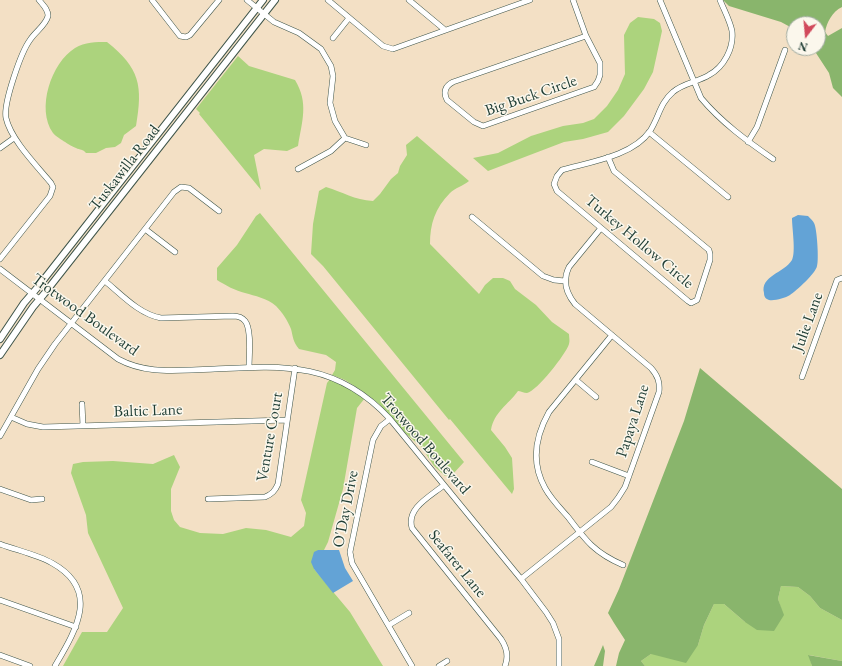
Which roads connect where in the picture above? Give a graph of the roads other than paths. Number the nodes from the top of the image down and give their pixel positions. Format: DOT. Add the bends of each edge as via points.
graph roads {
  1 [pos="39,0"];
  2 [pos="152,0"];
  3 [pos="219,0"];
  4 [pos="247,0"];
  5 [pos="263,0"];
  6 [pos="275,0"];
  7 [pos="328,0"];
  8 [pos="410,0"];
  9 [pos="530,0"];
  10 [pos="573,0"];
  11 [pos="660,0"];
  12 [pos="720,0"];
  13 [pos="256,8"];
  14 [pos="264,14"];
  15 [pos="349,18"];
  16 [pos="445,30"];
  17 [pos="586,36"];
  18 [pos="333,38"];
  19 [pos="785,50"];
  20 [pos="694,81"];
  21 [pos="649,132"];
  22 [pos="14,138"];
  23 [pos="345,138"];
  24 [pos="748,142"];
  25 [pos="366,145"];
  26 [pos="0,148"];
  27 [pos="608,157"];
  28 [pos="773,160"];
  29 [pos="298,169"];
  30 [pos="728,197"];
  31 [pos="219,211"];
  32 [pos="472,217"];
  33 [pos="601,228"];
  34 [pos="145,229"];
  35 [pos="175,252"];
  36 [pos="0,259"];
  37 [pos="0,269"];
  38 [pos="842,278"];
  39 [pos="105,281"];
  40 [pos="565,281"];
  41 [pos="32,293"];
  42 [pos="40,299"];
  43 [pos="71,322"];
  44 [pos="612,335"];
  45 [pos="0,339"];
  46 [pos="3,345"];
  47 [pos="0,355"];
  48 [pos="249,368"];
  49 [pos="295,368"];
  50 [pos="802,377"];
  51 [pos="576,380"];
  52 [pos="596,397"];
  53 [pos="82,404"];
  54 [pos="11,417"];
  55 [pos="390,419"];
  56 [pos="287,420"];
  57 [pos="83,426"];
  58 [pos="0,436"];
  59 [pos="592,462"];
  60 [pos="629,476"];
  61 [pos="444,485"];
  62 [pos="0,489"];
  63 [pos="42,499"];
  64 [pos="208,499"];
  65 [pos="579,532"];
  66 [pos="0,544"];
  67 [pos="622,565"];
  68 [pos="521,579"];
  69 [pos="0,600"];
  70 [pos="409,613"];
  71 [pos="389,625"];
  72 [pos="76,628"];
  73 [pos="0,655"];
  74 [pos="447,661"];
  75 [pos="30,666"];
  76 [pos="55,666"];
  77 [pos="412,666"];
  78 [pos="439,666"];
  79 [pos="506,666"];
  80 [pos="559,666"];
  1 -- 22 [label="street" via="46,8 47,18 23,52 6,107 8,127"];
  2 -- 3 [label="street" via="180,36 186,37"];
  4 -- 13 [label="street"];
  5 -- 13 [label="main road, Tuskawilla Road"];
  6 -- 14 [label="main road, Tuskawilla Road"];
  7 -- 15 [label="street"];
  8 -- 16 [label="street"];
  9 -- 16 [label="street"];
  10 -- 17 [label="street, Big Buck Circle"];
  11 -- 20 [label="street"];
  12 -- 20 [label="street" via="732,31 729,50 723,64 708,76"];
  13 -- 14 [label="street"];
  13 -- 41 [label="main road, Tuskawilla Road"];
  14 -- 23 [label="street" via="274,22 304,36 324,53 333,76 331,112"];
  14 -- 42 [label="main road, Tuskawilla Road"];
  15 -- 16 [label="street" via="383,46 393,49"];
  15 -- 18 [label="street"];
  17 -- 17 [label="street, Big Buck Circle" via="453,82 446,88 445,96 474,122 483,126 589,90 598,81 601,70"];
  19 -- 24 [label="street" via="757,127"];
  20 -- 21 [label="street" via="674,90 665,99"];
  20 -- 24 [label="street" via="701,98 712,111"];
  21 -- 27 [label="street" via="637,145"];
  21 -- 30 [label="street"];
  22 -- 26 [label="street"];
  22 -- 36 [label="street" via="53,187 50,196"];
  23 -- 25 [label="street"];
  23 -- 29 [label="street" via="331,151"];
  24 -- 28 [label="street"];
  27 -- 33 [label="street, Turkey Hollow Circle" via="562,170 554,184 557,191"];
  27 -- 33 [label="street, Turkey Hollow Circle" via="614,171 709,250 710,260 697,300 691,303 688,301"];
  31 -- 34 [label="street" via="189,188 181,187 174,192"];
  32 -- 40 [label="street" via="543,276"];
  33 -- 40 [label="street" via="569,267"];
  34 -- 35 [label="street"];
  34 -- 39 [label="street"];
  37 -- 41 [label="street, Trotwood Boulevard"];
  38 -- 50 [label="street, Julie Lane" via="837,280"];
  39 -- 43 [label="street"];
  39 -- 48 [label="street" via="142,311 153,316 233,316 244,320 249,331"];
  40 -- 44 [label="street, Papaya Lane" via="570,298"];
  41 -- 42 [label="street, Trotwood Boulevard"];
  41 -- 45 [label="main road, Tuskawilla Road"];
  42 -- 43 [label="street, Trotwood Boulevard"];
  42 -- 46 [label="main road, Tuskawilla Road"];
  43 -- 48 [label="street, Trotwood Boulevard" via="118,359 136,367 163,371"];
  43 -- 54 [label="street" via="38,369"];
  44 -- 51 [label="street"];
  44 -- 60 [label="street, Papaya Lane" via="651,368 660,385"];
  46 -- 47 [label="main road, Tuskawilla Road"];
  48 -- 49 [label="street, Trotwood Boulevard"];
  49 -- 55 [label="street, Trotwood Boulevard" via="320,373 344,382 378,406"];
  49 -- 56 [label="street, Venture Court"];
  51 -- 52 [label="street"];
  51 -- 65 [label="street" via="542,424 536,450 539,476"];
  53 -- 57 [label="street"];
  54 -- 57 [label="street, Baltic Lane" via="43,427"];
  54 -- 58 [label="street"];
  55 -- 61 [label="street, Trotwood Boulevard"];
  55 -- 71 [label="street, O'Day Drive" via="381,426 373,440 350,552 352,564"];
  56 -- 57 [label="street, Baltic Lane"];
  56 -- 64 [label="street, Venture Court" via="278,484 272,494 265,497"];
  59 -- 60 [label="street"];
  60 -- 65 [label="street, Papaya Lane" via="611,507"];
  61 -- 68 [label="street, Trotwood Boulevard"];
  61 -- 79 [label="street, Seafarer Lane" via="416,508 411,515 410,523 502,639 508,656"];
  62 -- 63 [label="street" via="31,500"];
  65 -- 67 [label="street" via="597,551"];
  65 -- 68 [label="street, Papaya Lane"];
  66 -- 72 [label="street" via="51,562 72,579 81,601"];
  68 -- 80 [label="street, Trotwood Boulevard" via="546,612 557,632 560,648"];
  69 -- 72 [label="street"];
  70 -- 71 [label="street"];
  71 -- 77 [label="street, O'Day Drive"];
  72 -- 76 [label="street"];
  73 -- 75 [label="street"];
  74 -- 78 [label="street"];
}
